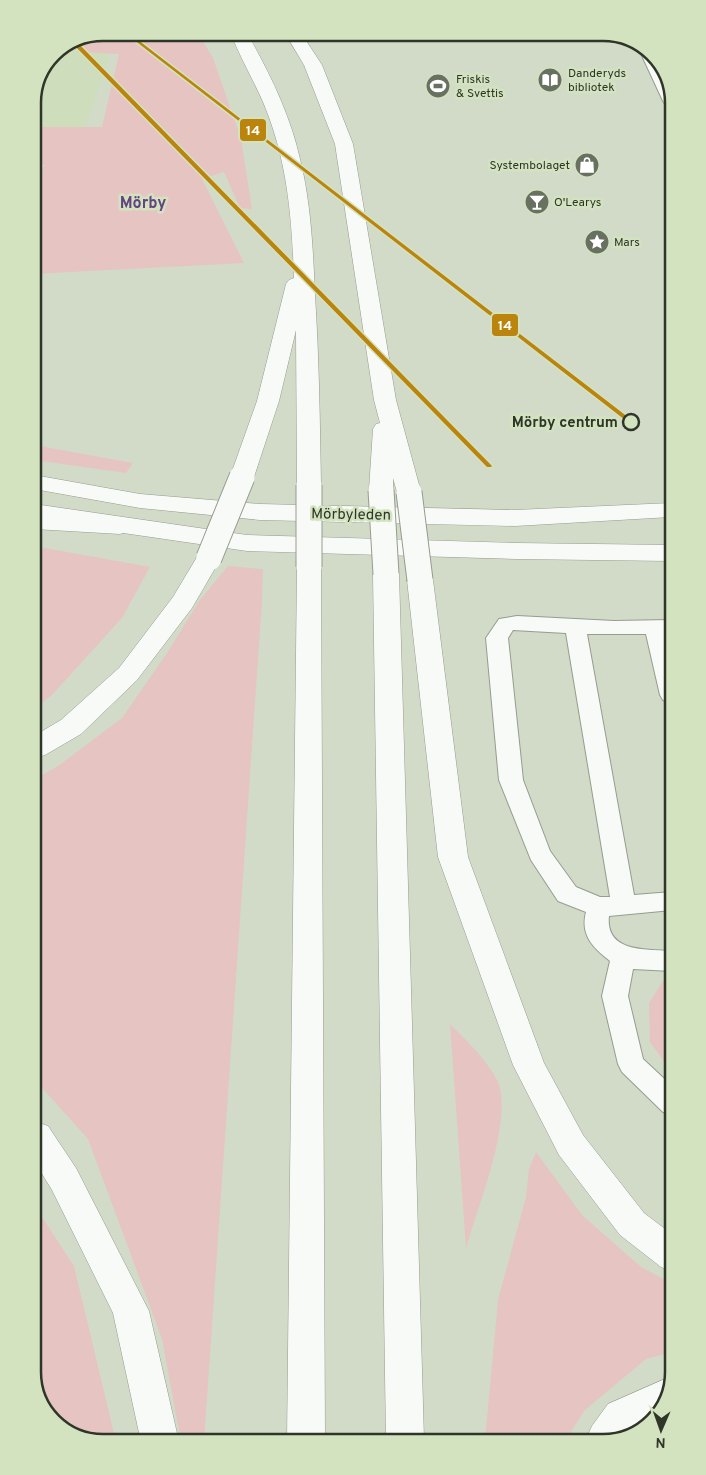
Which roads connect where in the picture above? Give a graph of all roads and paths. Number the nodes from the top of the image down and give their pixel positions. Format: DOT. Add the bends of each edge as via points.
graph roads {
  1 [pos="244,41"];
  2 [pos="298,41"];
  3 [pos="304,251"];
  4 [pos="385,400"];
  5 [pos="41,483"];
  6 [pos="665,510"];
  7 [pos="41,513"];
  8 [pos="41,520"];
  9 [pos="120,526"];
  10 [pos="665,553"];
  11 [pos="574,626"];
  12 [pos="663,627"];
  13 [pos="665,642"];
  14 [pos="41,744"];
  15 [pos="665,902"];
  16 [pos="624,905"];
  17 [pos="599,907"];
  18 [pos="623,958"];
  19 [pos="665,961"];
  20 [pos="665,1096"];
  21 [pos="41,1144"];
  22 [pos="665,1250"];
  23 [pos="658,1399"];
  24 [pos="609,1433"];
  25 [pos="158,1434"];
  26 [pos="306,1434"];
  27 [pos="405,1434"];
  1 -- 3 [label="main road" via="262,78 286,141"];
  2 -- 4 [label="main road" via="313,65 344,144"];
  3 -- 14 [label="main road, bridge" via="268,401 209,558 183,602 128,674 71,727"];
  3 -- 26 [label="main road, bridge" via="309,485"];
  4 -- 22 [label="main road, bridge" via="409,492 453,857 528,1065 571,1145 632,1224"];
  4 -- 27 [label="main road, bridge" via="381,490 386,574"];
  5 -- 6 [label="main road, Mörbyleden" via="140,501 260,512 514,518"];
  7 -- 9 [label="main road, Mörbyleden"];
  8 -- 9 [label="main road"];
  9 -- 10 [label="main road, Mörbyleden" via="247,542"];
  11 -- 12 [label="lane"];
  11 -- 16 [label="lane"];
  11 -- 17 [label="lane" via="506,624 496,638 498,667 511,780 538,854 567,894"];
  12 -- 13 [label="lane"];
  15 -- 16 [label="lane"];
  16 -- 17 [label="lane"];
  17 -- 18 [label="lane" via="595,922 599,938"];
  18 -- 19 [label="lane"];
  18 -- 20 [label="lane" via="615,996 631,1064"];
  21 -- 25 [label="main road" via="64,1179 131,1311"];
  23 -- 24 [label="main road" via="621,1417"];
}
